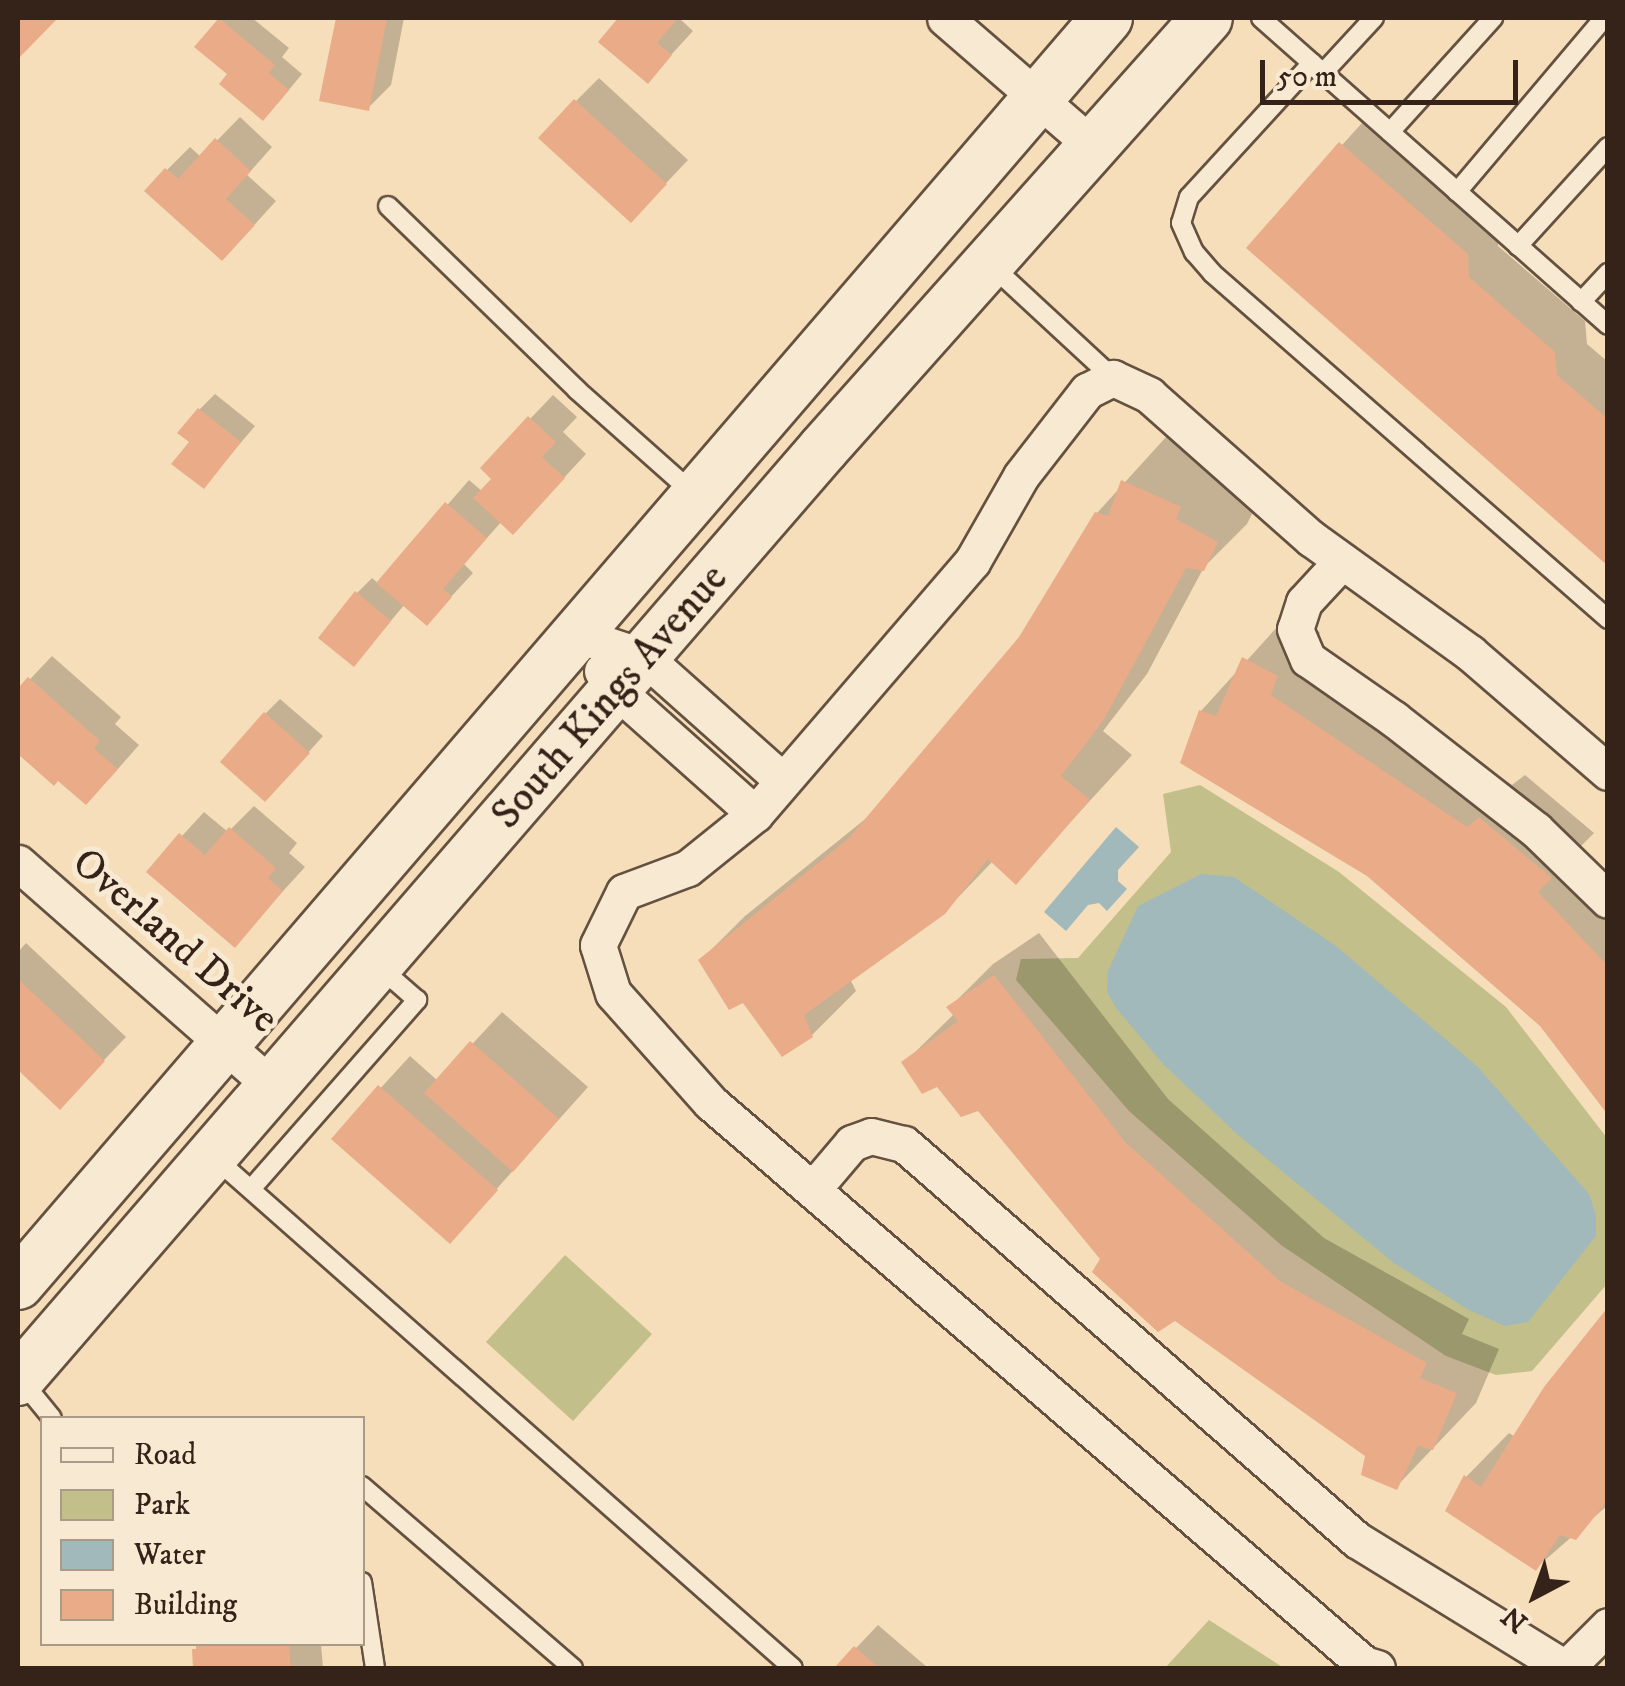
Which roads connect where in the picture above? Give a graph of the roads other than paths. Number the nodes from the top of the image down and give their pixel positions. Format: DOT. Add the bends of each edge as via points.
graph roads {
  1 [pos="945,18"];
  2 [pos="1107,18"];
  3 [pos="1207,18"];
  4 [pos="1261,18"];
  5 [pos="1374,18"];
  6 [pos="1493,18"];
  7 [pos="1604,18"];
  8 [pos="1318,68"];
  9 [pos="1037,97"];
  10 [pos="1390,132"];
  11 [pos="1093,146"];
  12 [pos="1608,147"];
  13 [pos="1457,192"];
  14 [pos="388,206"];
  15 [pos="1518,246"];
  16 [pos="989,263"];
  17 [pos="1608,273"];
  18 [pos="1582,302"];
  19 [pos="1608,325"];
  20 [pos="1113,378"];
  21 [pos="694,494"];
  22 [pos="1342,561"];
  23 [pos="1608,619"];
  24 [pos="575,634"];
  25 [pos="630,674"];
  26 [pos="1608,772"];
  27 [pos="783,781"];
  28 [pos="755,814"];
  29 [pos="18,862"];
  30 [pos="1608,900"];
  31 [pos="378,966"];
  32 [pos="225,1045"];
  33 [pos="272,1087"];
  34 [pos="214,1156"];
  35 [pos="250,1189"];
  36 [pos="813,1190"];
  37 [pos="18,1284"];
  38 [pos="18,1378"];
  39 [pos="50,1416"];
  40 [pos="365,1489"];
  41 [pos="365,1602"];
  42 [pos="1608,1626"];
  43 [pos="375,1668"];
  44 [pos="573,1668"];
  45 [pos="793,1668"];
  46 [pos="1377,1668"];
  47 [pos="1566,1668"];
  1 -- 9 [label="street"];
  2 -- 9 [label="main road, South Kings Avenue"];
  3 -- 11 [label="main road, South Kings Avenue"];
  4 -- 8 [label="lane"];
  5 -- 8 [label="lane"];
  6 -- 10 [label="lane"];
  7 -- 13 [label="lane"];
  8 -- 10 [label="lane"];
  8 -- 23 [label="lane" via="1189,197 1181,223 1194,252"];
  9 -- 11 [label="street"];
  9 -- 21 [label="main road, South Kings Avenue"];
  10 -- 13 [label="lane"];
  11 -- 16 [label="main road, South Kings Avenue"];
  12 -- 15 [label="lane"];
  13 -- 15 [label="lane"];
  14 -- 21 [label="lane" via="576,390"];
  15 -- 18 [label="lane"];
  16 -- 20 [label="lane"];
  16 -- 25 [label="main road, South Kings Avenue"];
  17 -- 18 [label="lane"];
  18 -- 19 [label="lane"];
  20 -- 22 [label="street" via="1149,395"];
  20 -- 27 [label="street" via="1088,392 1022,476 972,562"];
  21 -- 24 [label="main road, South Kings Avenue"];
  22 -- 26 [label="street" via="1470,653"];
  22 -- 30 [label="street" via="1304,602 1295,629 1308,660 1536,830"];
  24 -- 25 [label="street"];
  24 -- 32 [label="main road, South Kings Avenue"];
  25 -- 27 [label="street"];
  25 -- 28 [label="street"];
  25 -- 31 [label="main road, South Kings Avenue"];
  27 -- 28 [label="street"];
  28 -- 36 [label="street" via="688,868 624,892 598,945 613,993 711,1102"];
  29 -- 32 [label="street, Overland Drive"];
  31 -- 33 [label="main road, South Kings Avenue"];
  31 -- 35 [label="lane" via="417,1000"];
  32 -- 33 [label="street, Overland Drive"];
  32 -- 37 [label="main road, South Kings Avenue"];
  33 -- 34 [label="main road, South Kings Avenue"];
  34 -- 35 [label="lane"];
  34 -- 38 [label="main road, South Kings Avenue"];
  35 -- 45 [label="lane"];
  36 -- 46 [label="street" via="1364,1664"];
  36 -- 47 [label="street" via="852,1143 872,1136 904,1144 1357,1540"];
  38 -- 39 [label="lane"];
  40 -- 44 [label="lane"];
  41 -- 43 [label="lane"];
  42 -- 47 [label="street"];
}
